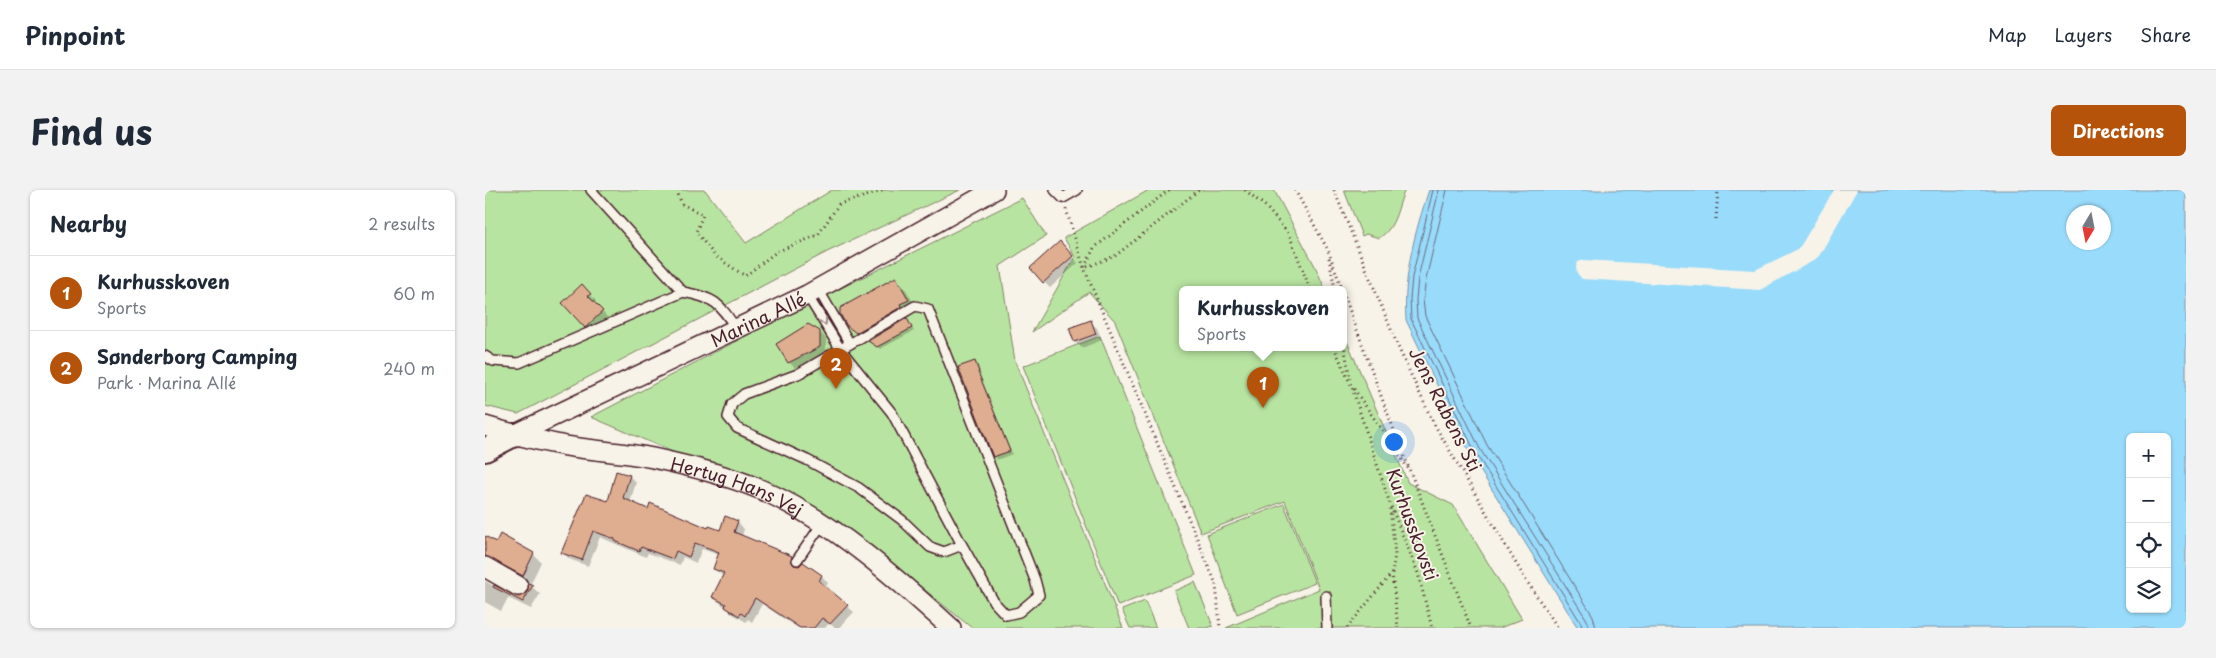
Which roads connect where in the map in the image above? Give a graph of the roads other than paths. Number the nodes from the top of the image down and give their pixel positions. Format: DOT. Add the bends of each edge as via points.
graph roads {
  1 [pos="591,190"];
  2 [pos="994,190"];
  3 [pos="1055,190"];
  4 [pos="1077,190"];
  5 [pos="683,292"];
  6 [pos="812,292"];
  7 [pos="738,330"];
  8 [pos="850,344"];
  9 [pos="841,350"];
  10 [pos="485,356"];
  11 [pos="485,426"];
  12 [pos="515,435"];
  13 [pos="485,450"];
  14 [pos="822,524"];
  15 [pos="962,545"];
  16 [pos="797,560"];
  17 [pos="485,566"];
  18 [pos="518,586"];
  19 [pos="1326,596"];
  20 [pos="951,628"];
  21 [pos="1327,628"];
  1 -- 5 [label="lane"];
  2 -- 6 [label="street, Marina Allé"];
  3 -- 4 [label="lane" via="1063,198"];
  5 -- 7 [label="lane" via="705,296 720,305"];
  5 -- 10 [label="lane" via="519,363 493,361"];
  6 -- 7 [label="street, Marina Allé"];
  6 -- 8 [label="lane"];
  6 -- 9 [label="lane, one-way"];
  7 -- 12 [label="street, Marina Allé"];
  8 -- 9 [label="lane"];
  8 -- 15 [label="lane" via="915,306 928,309 1039,596 1019,612 1006,616 994,602"];
  9 -- 15 [label="lane" via="892,413"];
  9 -- 15 [label="lane" via="798,374 744,394 732,404 729,418 737,428 859,488 902,520 930,547 944,552"];
  11 -- 12 [label="street, Hertug Hans Vej"];
  12 -- 13 [label="street"];
  12 -- 14 [label="street, Hertug Hans Vej" via="651,458 711,472 762,490"];
  14 -- 16 [label="lane"];
  14 -- 20 [label="street, Hertug Hans Vej" via="884,568"];
  17 -- 18 [label="street"];
  19 -- 21 [label="lane"];
}
